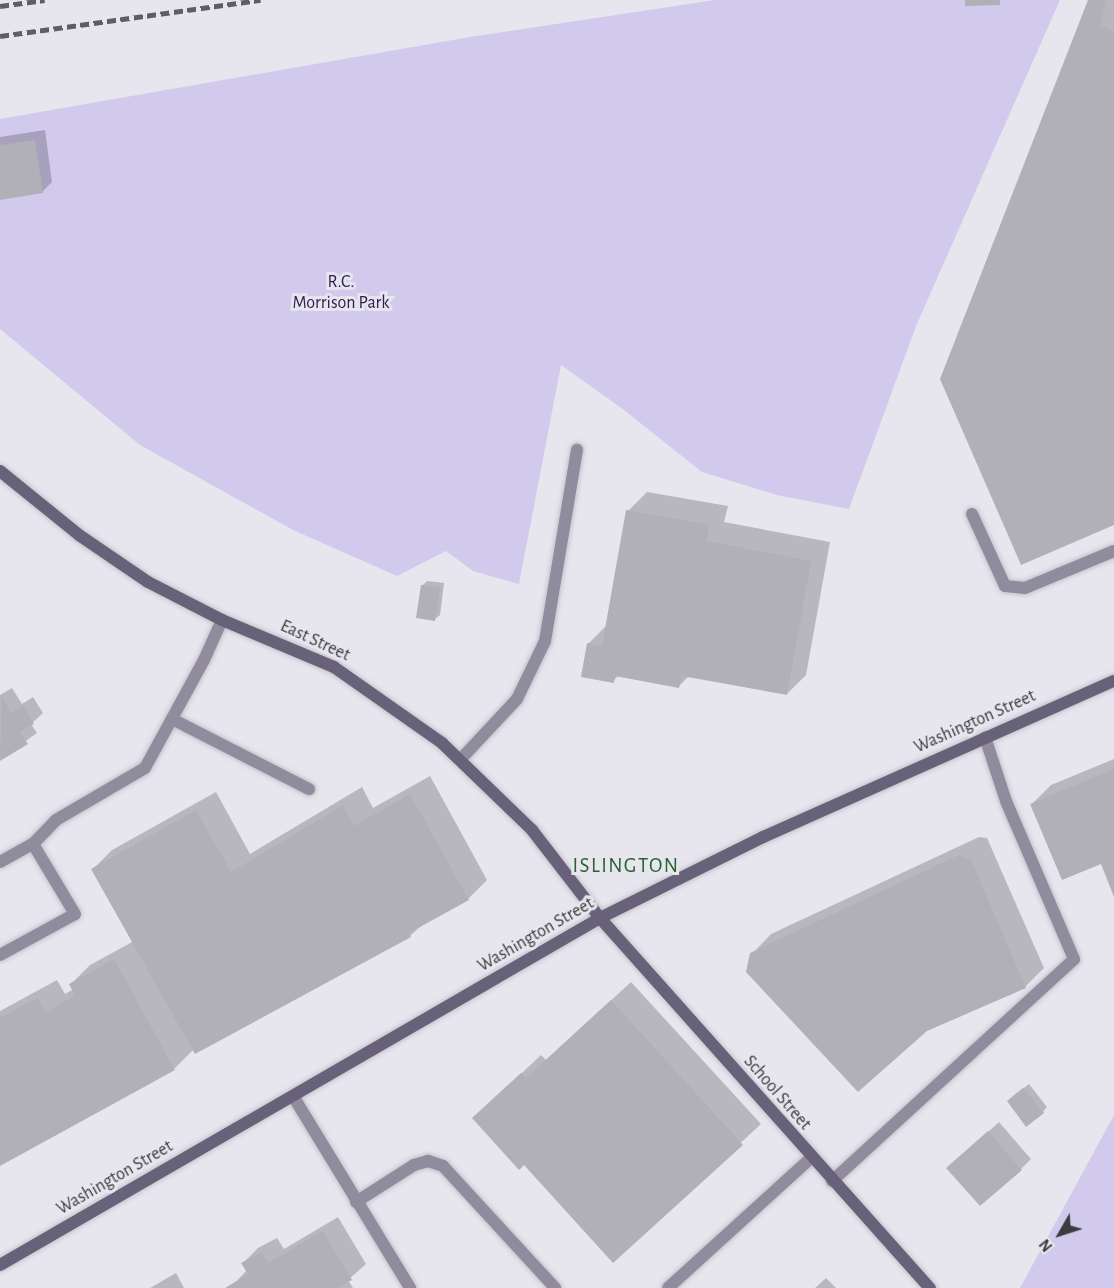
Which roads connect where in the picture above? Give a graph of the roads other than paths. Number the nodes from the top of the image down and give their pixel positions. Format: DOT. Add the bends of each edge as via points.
graph roads {
  1 [pos="577,450"];
  2 [pos="0,471"];
  3 [pos="972,514"];
  4 [pos="1114,551"];
  5 [pos="222,620"];
  6 [pos="1114,681"];
  7 [pos="172,719"];
  8 [pos="985,737"];
  9 [pos="460,760"];
  10 [pos="309,789"];
  11 [pos="33,844"];
  12 [pos="0,861"];
  13 [pos="600,918"];
  14 [pos="0,955"];
  15 [pos="293,1096"];
  16 [pos="811,1158"];
  17 [pos="832,1181"];
  18 [pos="356,1202"];
  19 [pos="0,1265"];
  20 [pos="410,1288"];
  21 [pos="555,1288"];
  22 [pos="668,1288"];
  23 [pos="930,1288"];
  1 -- 9 [label="lane" via="544,641 517,699"];
  2 -- 5 [label="main road, East Street" via="79,535 148,582"];
  3 -- 4 [label="lane" via="1005,585 1025,588"];
  5 -- 7 [label="lane"];
  5 -- 9 [label="main road, East Street" via="334,667 389,703"];
  6 -- 8 [label="main road, Washington Street"];
  7 -- 10 [label="lane"];
  7 -- 11 [label="lane" via="145,768 56,820"];
  8 -- 13 [label="main road, Washington Street" via="763,837"];
  8 -- 17 [label="lane" via="1006,801 1074,959"];
  9 -- 13 [label="main road, East Street" via="532,830"];
  11 -- 12 [label="lane"];
  11 -- 14 [label="lane" via="75,914"];
  13 -- 15 [label="main road, Washington Street"];
  13 -- 16 [label="main road, School Street"];
  15 -- 18 [label="lane"];
  15 -- 19 [label="main road, Washington Street"];
  16 -- 17 [label="main road, School Street"];
  16 -- 22 [label="lane"];
  17 -- 23 [label="main road, School Street"];
  18 -- 20 [label="lane"];
  18 -- 21 [label="lane" via="414,1166 428,1161 443,1166"];
}
